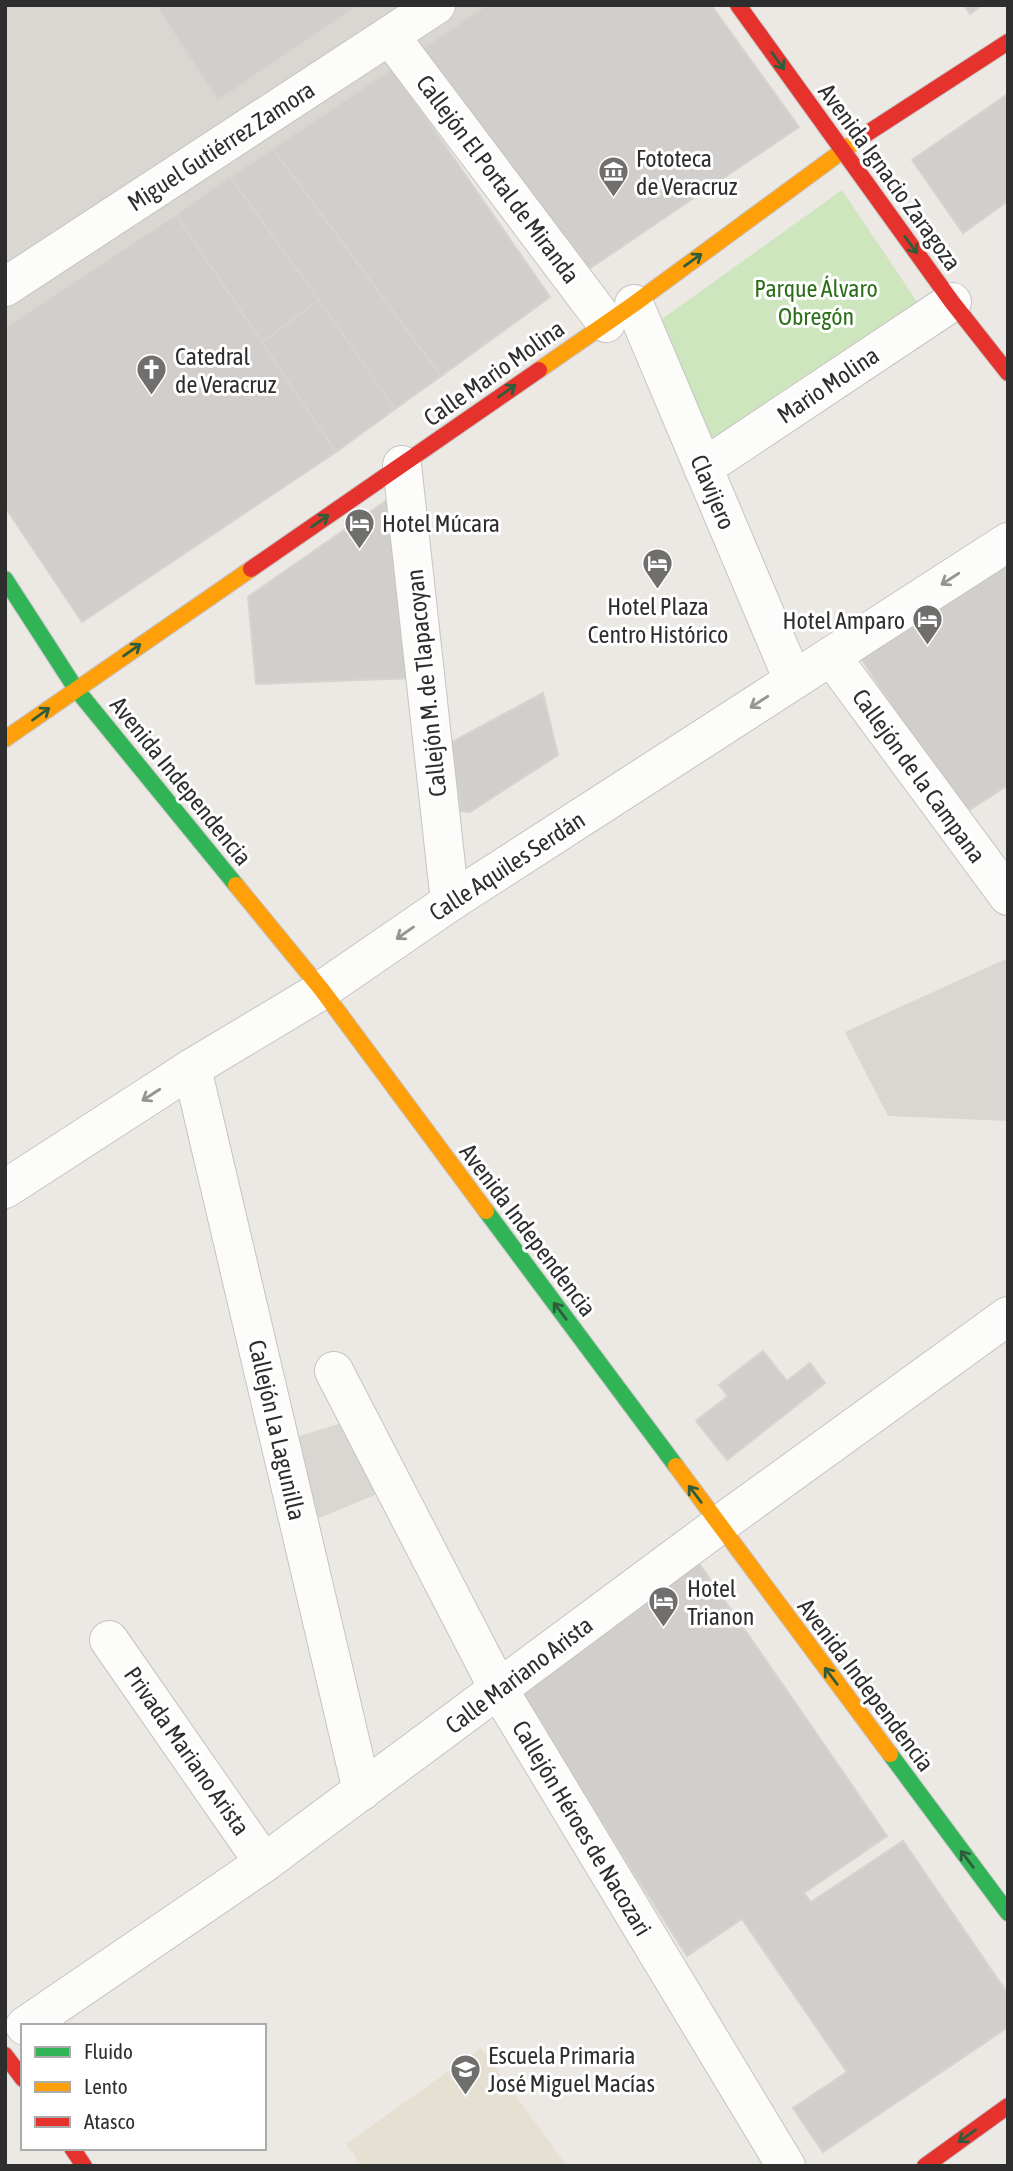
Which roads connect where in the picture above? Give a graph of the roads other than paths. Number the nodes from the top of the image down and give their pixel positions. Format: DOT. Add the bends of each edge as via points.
graph roads {
  1 [pos="436,5"];
  2 [pos="738,5"];
  3 [pos="390,36"];
  4 [pos="1008,42"];
  5 [pos="843,149"];
  6 [pos="5,287"];
  7 [pos="952,302"];
  8 [pos="620,313"];
  9 [pos="1008,373"];
  10 [pos="402,465"];
  11 [pos="703,468"];
  12 [pos="1008,542"];
  13 [pos="5,579"];
  14 [pos="831,656"];
  15 [pos="793,680"];
  16 [pos="76,689"];
  17 [pos="5,739"];
  18 [pos="1008,895"];
  19 [pos="450,902"];
  20 [pos="322,990"];
  21 [pos="192,1068"];
  22 [pos="5,1189"];
  23 [pos="1008,1317"];
  24 [pos="334,1371"];
  25 [pos="719,1525"];
  26 [pos="109,1640"];
  27 [pos="499,1690"];
  28 [pos="362,1791"];
  29 [pos="264,1863"];
  30 [pos="1008,1913"];
  31 [pos="27,2024"];
  32 [pos="21,2028"];
  33 [pos="5,2039"];
  34 [pos="5,2055"];
  35 [pos="21,2076"];
  36 [pos="1008,2106"];
  37 [pos="73,2150"];
  38 [pos="85,2166"];
  39 [pos="786,2166"];
  40 [pos="925,2166"];
  1 -- 3 [label="street, Miguel Gutiérrez Zamora"];
  2 -- 5 [label="street, Avenida Ignacio Zaragoza, one-way"];
  3 -- 6 [label="street, Miguel Gutiérrez Zamora"];
  3 -- 8 [label="street, Callejón El Portal de Miranda"];
  4 -- 5 [label="street, Calle Mario Molina"];
  5 -- 7 [label="street, Avenida Ignacio Zaragoza, one-way"];
  8 -- 5 [label="street, Calle Mario Molina, one-way"];
  7 -- 9 [label="street, Avenida Ignacio Zaragoza"];
  7 -- 11 [label="street, Mario Molina"];
  10 -- 8 [label="street, Calle Mario Molina, one-way"];
  8 -- 11 [label="street, Clavijero"];
  16 -- 10 [label="street, Calle Mario Molina, one-way"];
  10 -- 19 [label="street, Callejón M. de Tlapacoyan"];
  11 -- 15 [label="street, Clavijero"];
  12 -- 14 [label="street, Calle Aquiles Serdán, one-way"];
  13 -- 16 [label="street, Avenida Independencia"];
  14 -- 15 [label="street, Calle Aquiles Serdán"];
  14 -- 18 [label="street, Callejón de la Campana"];
  15 -- 19 [label="street, Calle Aquiles Serdán, one-way"];
  17 -- 16 [label="street, Calle Mario Molina, one-way"];
  16 -- 20 [label="street, Avenida Independencia"];
  19 -- 20 [label="street, Calle Aquiles Serdán, one-way"];
  20 -- 21 [label="street, Calle Aquiles Serdán"];
  25 -- 20 [label="street, Avenida Independencia, one-way"];
  21 -- 22 [label="street, Calle Aquiles Serdán, one-way"];
  21 -- 28 [label="street, Callejón La Lagunilla"];
  23 -- 25 [label="street, Calle Mariano Arista"];
  24 -- 27 [label="street, Callejón Héroes de Nacozari"];
  25 -- 27 [label="street, Calle Mariano Arista"];
  30 -- 25 [label="street, Avenida Independencia, one-way"];
  26 -- 29 [label="street, Privada Mariano Arista"];
  27 -- 28 [label="street, Calle Mariano Arista"];
  27 -- 39 [label="street, Callejón Héroes de Nacozari"];
  28 -- 29 [label="street, Calle Mariano Arista"];
  29 -- 31 [label="street, Calle Mariano Arista"];
  32 -- 33 [label="street, Calle Mariano Arista"];
  34 -- 35 [label="street"];
  36 -- 40 [label="street, one-way"];
  37 -- 38 [label="street"];
}
